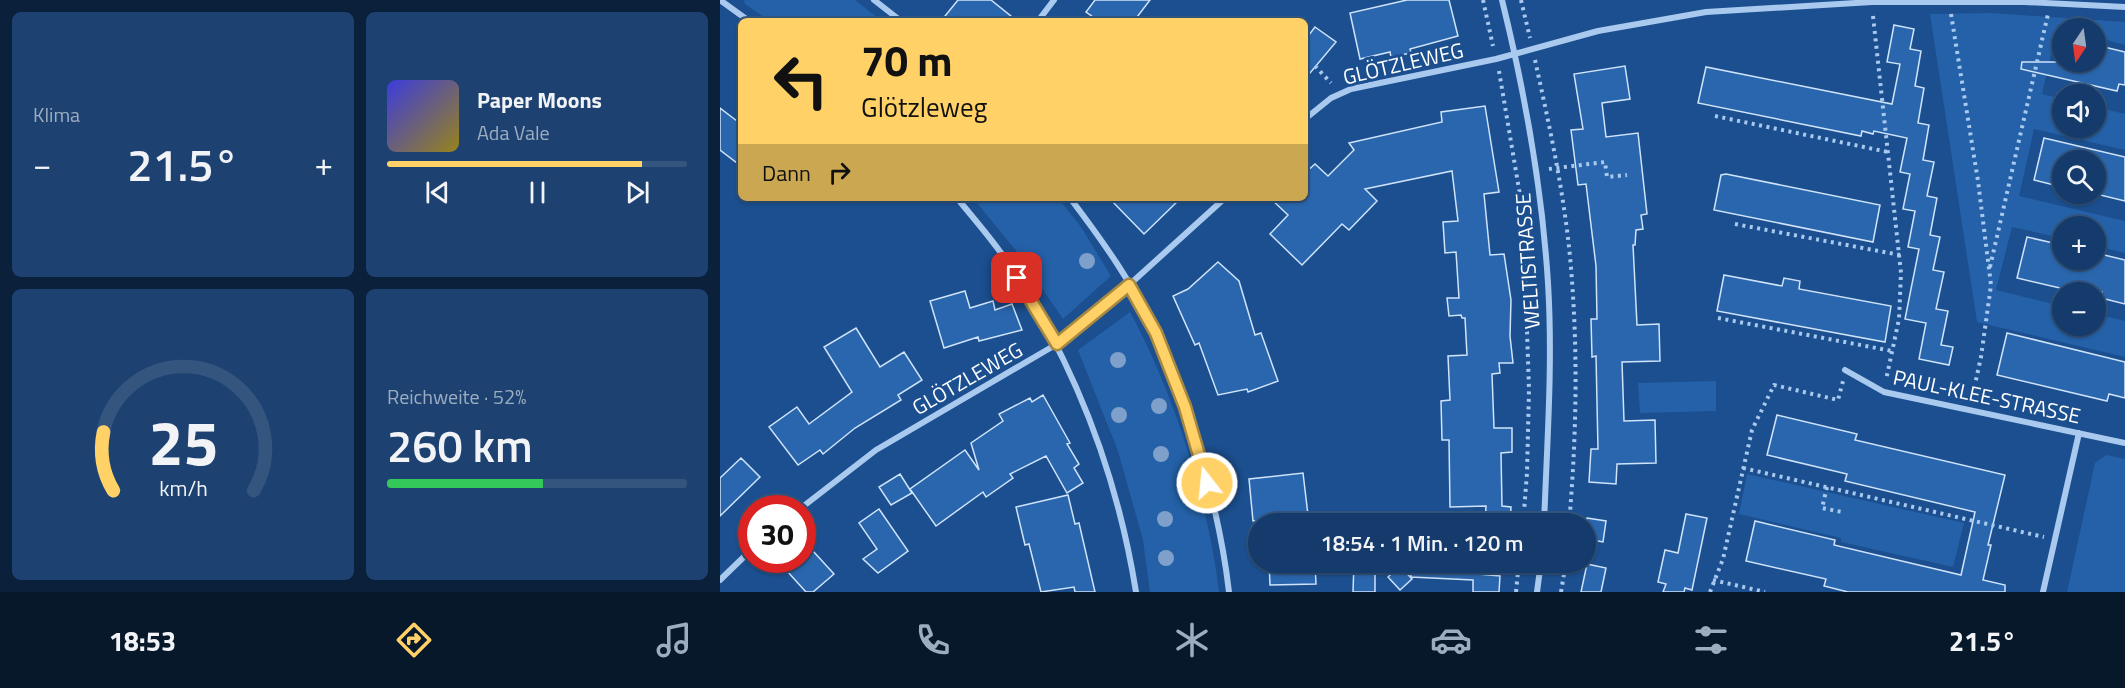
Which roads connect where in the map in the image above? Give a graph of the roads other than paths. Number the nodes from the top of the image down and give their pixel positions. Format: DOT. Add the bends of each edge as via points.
graph roads {
  1 [pos="720,0"];
  2 [pos="874,0"];
  3 [pos="1054,0"];
  4 [pos="1502,0"];
  5 [pos="1948,1"];
  6 [pos="2125,7"];
  7 [pos="745,18"];
  8 [pos="897,18"];
  9 [pos="1040,18"];
  10 [pos="1515,53"];
  11 [pos="1308,117"];
  12 [pos="959,201"];
  13 [pos="1072,201"];
  14 [pos="1222,201"];
  15 [pos="1129,285"];
  16 [pos="1057,344"];
  17 [pos="1845,370"];
  18 [pos="2079,433"];
  19 [pos="2125,443"];
  20 [pos="816,496"];
  21 [pos="1544,513"];
  22 [pos="738,563"];
  23 [pos="1540,573"];
  24 [pos="720,580"];
  25 [pos="1136,592"];
  26 [pos="1229,592"];
  27 [pos="1537,592"];
  28 [pos="2043,592"];
  1 -- 7 [label="street"];
  2 -- 8 [label="street"];
  3 -- 9 [label="street"];
  4 -- 10 [label="street, WELTISTRASSE"];
  5 -- 6 [label="street, GLÖTZLEWEG"];
  5 -- 10 [label="street, GLÖTZLEWEG" via="1681,15"];
  10 -- 11 [label="street, GLÖTZLEWEG" via="1351,89 1331,98"];
  10 -- 21 [label="street, WELTISTRASSE" via="1537,170 1548,282 1550,374"];
  12 -- 16 [label="street" via="1007,262"];
  13 -- 15 [label="street"];
  14 -- 15 [label="street, GLÖTZLEWEG"];
  15 -- 16 [label="street, GLÖTZLEWEG"];
  15 -- 26 [label="street" via="1156,333 1185,407 1207,483"];
  16 -- 20 [label="street, GLÖTZLEWEG" via="876,450"];
  16 -- 25 [label="street" via="1103,453 1129,545"];
  17 -- 18 [label="street, PAUL-KLEE-STRASSE" via="1884,392"];
  18 -- 19 [label="street, PAUL-KLEE-STRASSE"];
  18 -- 28 [label="street"];
  22 -- 24 [label="street"];
  23 -- 27 [label="street"];
}
